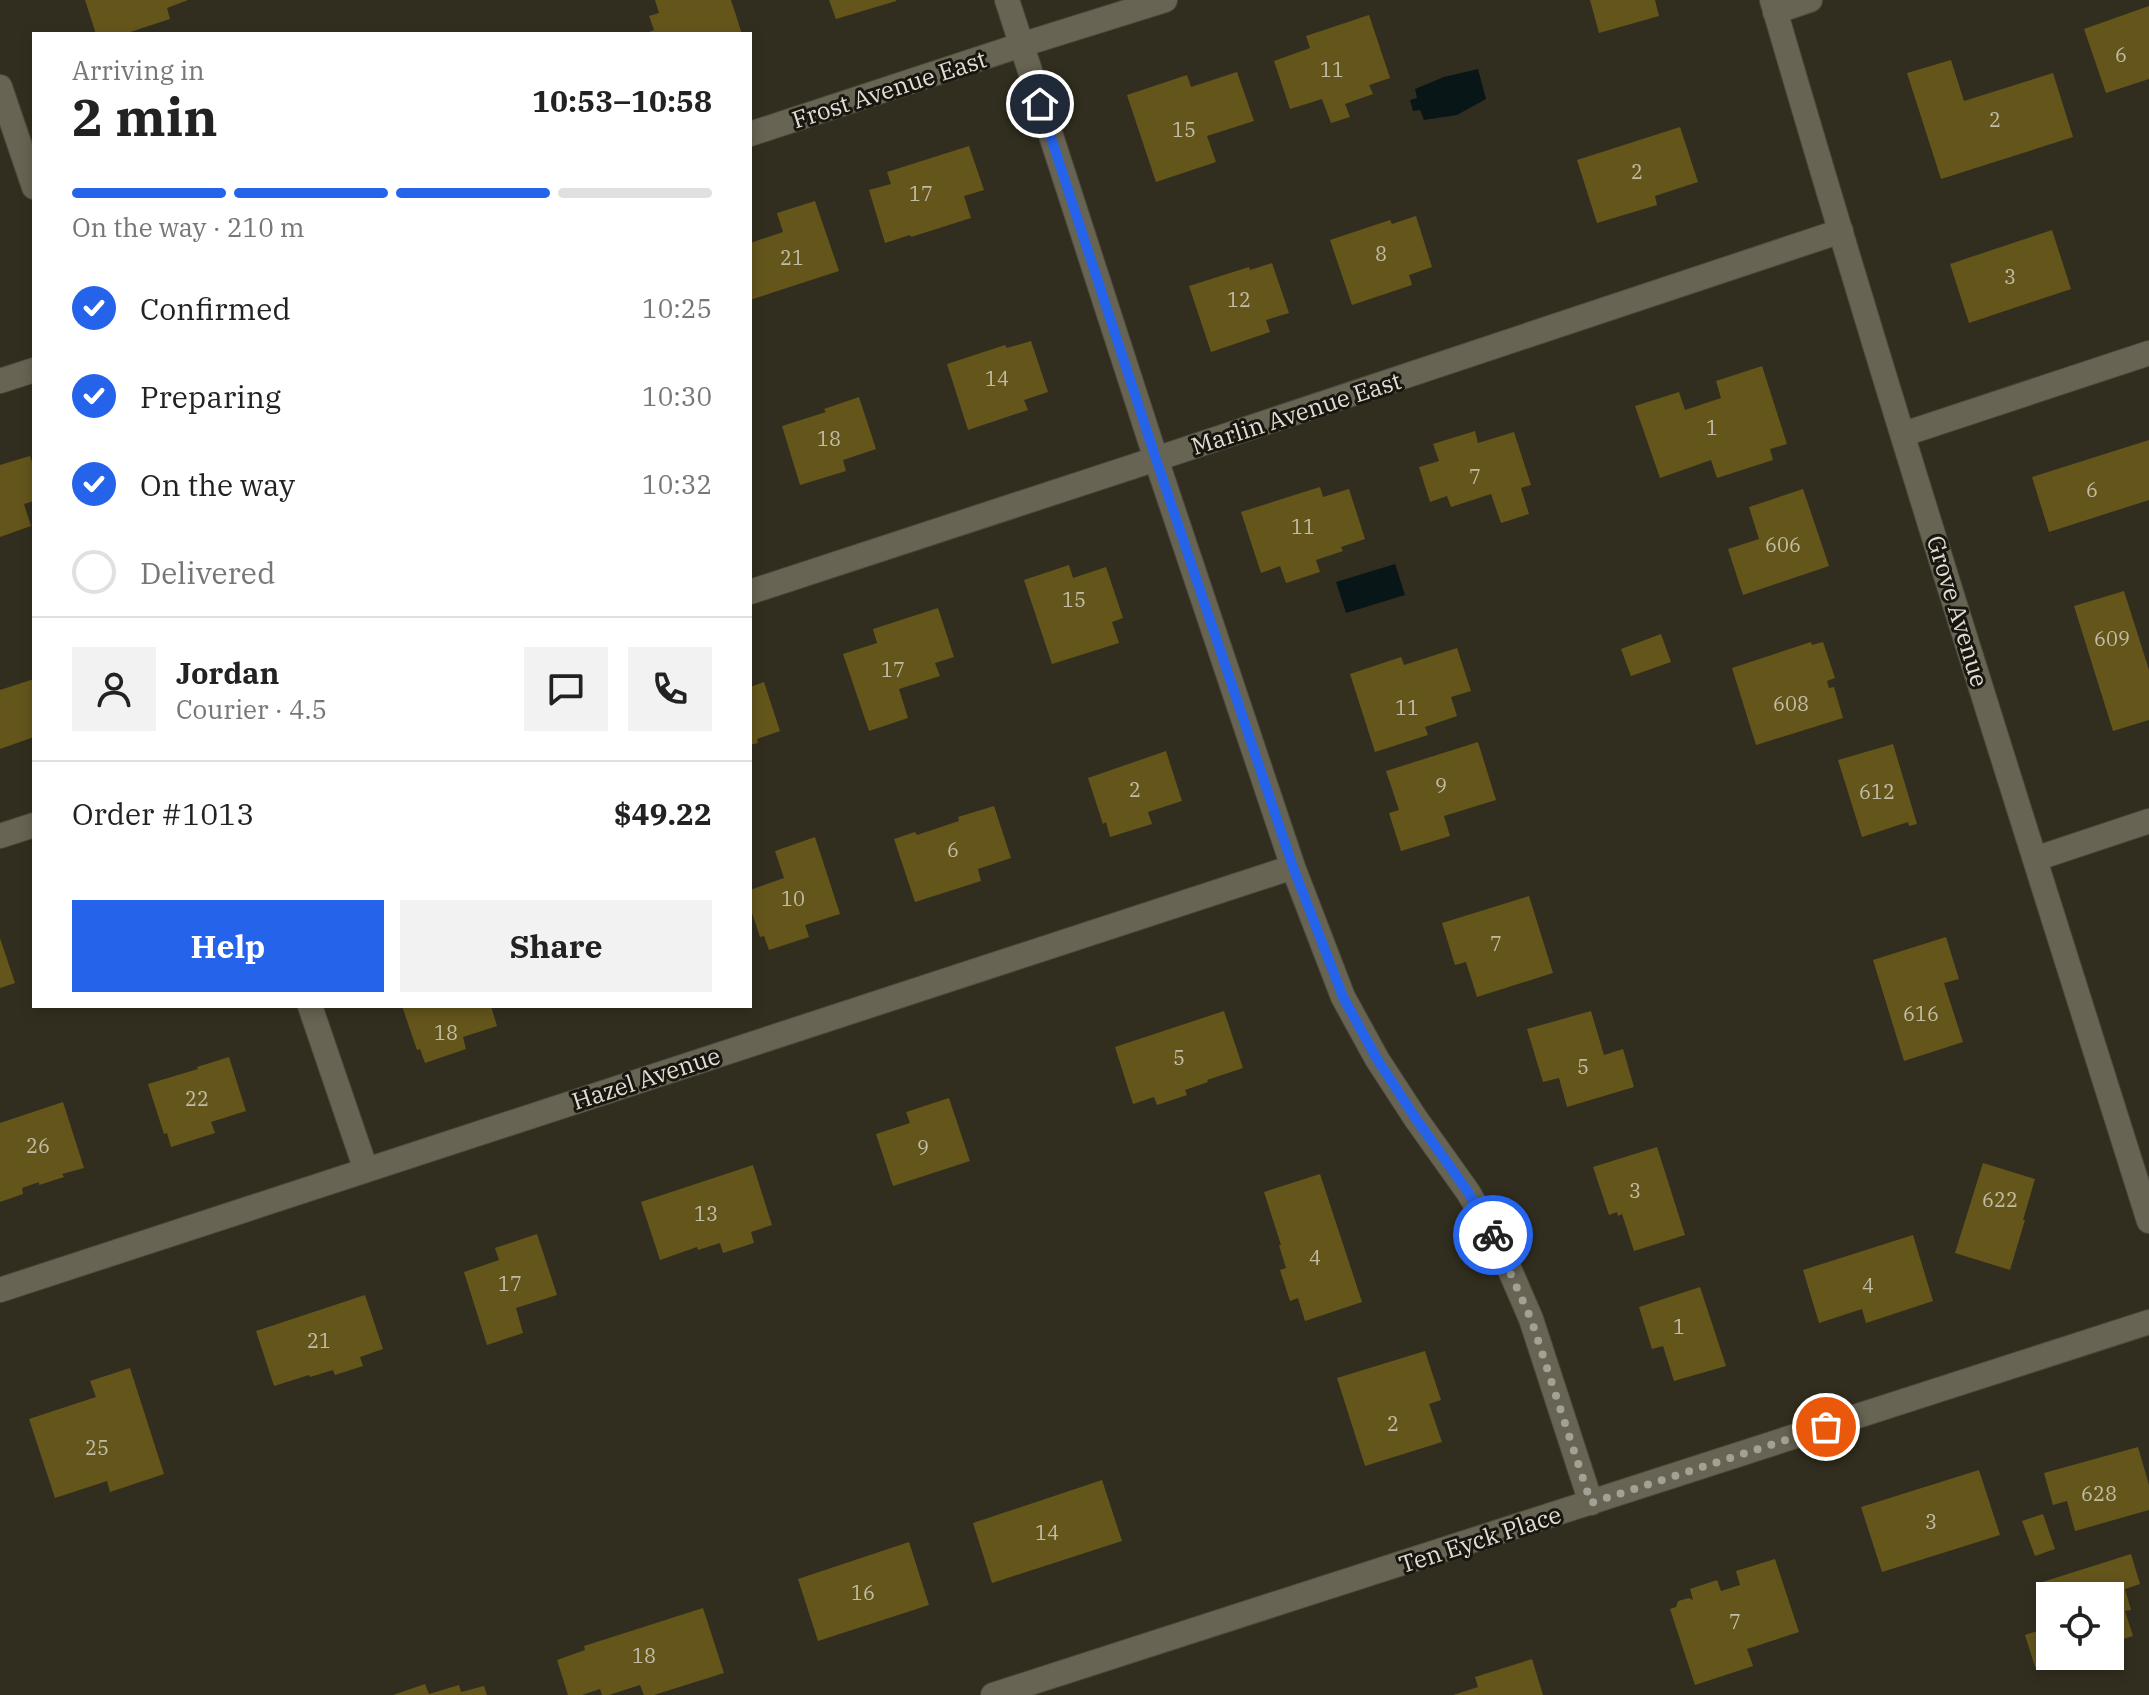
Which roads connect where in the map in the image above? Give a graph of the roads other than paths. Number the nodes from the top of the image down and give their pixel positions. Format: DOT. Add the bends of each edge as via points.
graph roads {
  1 [pos="1007,0"];
  2 [pos="1165,0"];
  3 [pos="1810,0"];
  4 [pos="1773,6"];
  5 [pos="1021,45"];
  6 [pos="0,87"];
  7 [pos="752,133"];
  8 [pos="32,181"];
  9 [pos="1841,231"];
  10 [pos="2149,353"];
  11 [pos="32,371"];
  12 [pos="0,381"];
  13 [pos="1904,434"];
  14 [pos="1156,459"];
  15 [pos="752,591"];
  16 [pos="2149,821"];
  17 [pos="32,826"];
  18 [pos="0,836"];
  19 [pos="2035,859"];
  20 [pos="1293,867"];
  21 [pos="311,1008"];
  22 [pos="366,1170"];
  23 [pos="2149,1221"];
  24 [pos="0,1290"];
  25 [pos="2149,1322"];
  26 [pos="1591,1503"];
  27 [pos="993,1695"];
  1 -- 5 [label="street"];
  2 -- 5 [label="street, Frost Avenue East"];
  3 -- 4 [label="street"];
  4 -- 9 [label="street, Grove Avenue"];
  5 -- 7 [label="street, Frost Avenue East"];
  5 -- 14 [label="street"];
  6 -- 8 [label="street"];
  9 -- 13 [label="street, Grove Avenue"];
  9 -- 14 [label="street, Marlin Avenue East"];
  10 -- 13 [label="street"];
  11 -- 12 [label="street"];
  13 -- 19 [label="street, Grove Avenue"];
  14 -- 15 [label="street, Marlin Avenue East"];
  14 -- 20 [label="street"];
  16 -- 19 [label="street"];
  17 -- 18 [label="street"];
  19 -- 23 [label="street, Grove Avenue"];
  20 -- 22 [label="street, Hazel Avenue"];
  20 -- 26 [label="street" via="1343,997 1377,1059 1499,1245 1531,1319"];
  21 -- 22 [label="street"];
  22 -- 24 [label="street, Hazel Avenue"];
  25 -- 26 [label="street, Ten Eyck Place"];
  26 -- 27 [label="street, Ten Eyck Place"];
}
